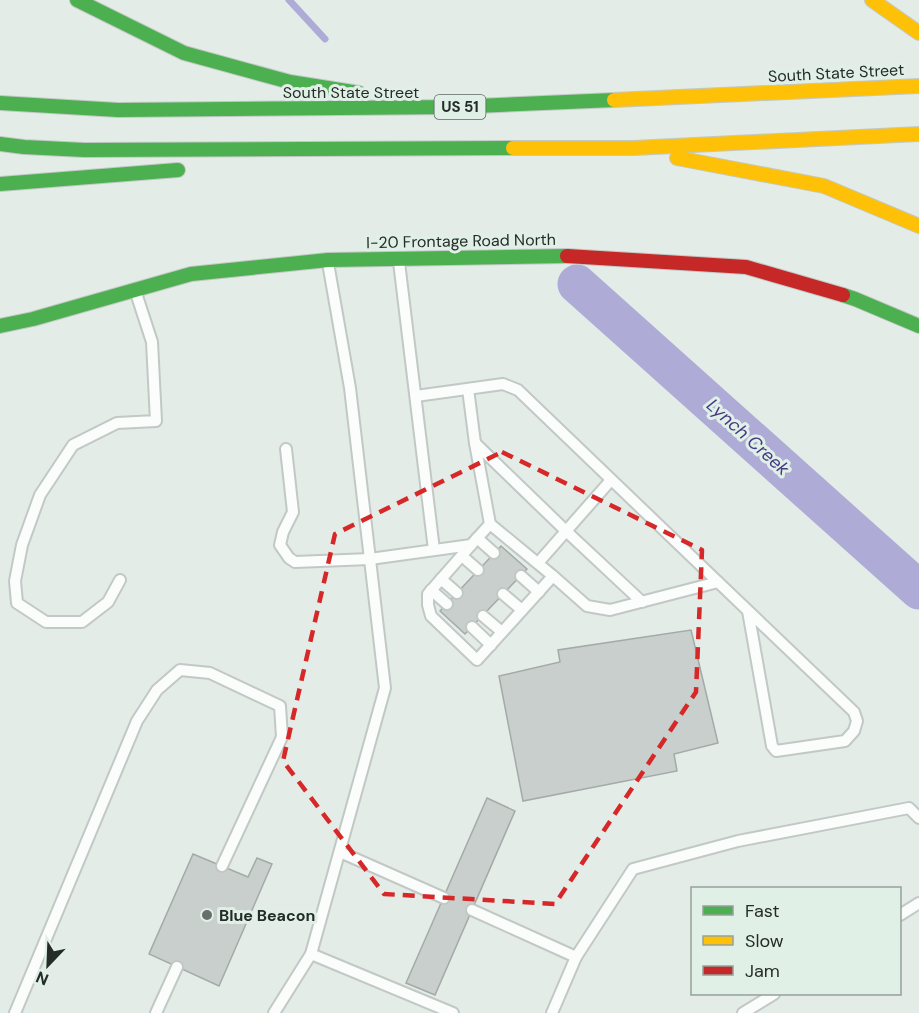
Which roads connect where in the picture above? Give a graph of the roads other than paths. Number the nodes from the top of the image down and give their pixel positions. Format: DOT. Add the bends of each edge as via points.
graph roads {
  1 [pos="77,0"];
  2 [pos="872,0"];
  3 [pos="919,33"];
  4 [pos="919,86"];
  5 [pos="0,103"];
  6 [pos="453,107"];
  7 [pos="919,134"];
  8 [pos="0,144"];
  9 [pos="432,148"];
  10 [pos="634,148"];
  11 [pos="257,163"];
  12 [pos="187,169"];
  13 [pos="0,184"];
  14 [pos="919,226"];
  15 [pos="399,259"];
  16 [pos="328,260"];
  17 [pos="135,290"];
  18 [pos="0,326"];
  19 [pos="919,326"];
  20 [pos="468,389"];
  21 [pos="416,396"];
  22 [pos="475,443"];
  23 [pos="286,449"];
  24 [pos="611,480"];
  25 [pos="490,524"];
  26 [pos="566,531"];
  27 [pos="474,542"];
  28 [pos="434,550"];
  29 [pos="494,553"];
  30 [pos="462,556"];
  31 [pos="370,559"];
  32 [pos="538,563"];
  33 [pos="478,570"];
  34 [pos="520,576"];
  35 [pos="553,576"];
  36 [pos="441,579"];
  37 [pos="120,580"];
  38 [pos="718,582"];
  39 [pos="431,590"];
  40 [pos="539,592"];
  41 [pos="457,593"];
  42 [pos="503,594"];
  43 [pos="642,602"];
  44 [pos="447,604"];
  45 [pos="522,610"];
  46 [pos="748,611"];
  47 [pos="483,616"];
  48 [pos="472,627"];
  49 [pos="502,632"];
  50 [pos="491,645"];
  51 [pos="919,818"];
  52 [pos="340,852"];
  53 [pos="222,866"];
  54 [pos="444,898"];
  55 [pos="919,903"];
  56 [pos="472,910"];
  57 [pos="901,914"];
  58 [pos="311,954"];
  59 [pos="576,957"];
  60 [pos="177,966"];
  61 [pos="771,995"];
  62 [pos="15,1013"];
  63 [pos="156,1013"];
  64 [pos="274,1013"];
  65 [pos="453,1013"];
  66 [pos="552,1013"];
  67 [pos="743,1013"];
  1 -- 6 [label="main road" via="184,53 290,81"];
  2 -- 3 [label="main road"];
  4 -- 6 [label="main road, South State Street / US 51"];
  5 -- 6 [label="main road, South State Street / US 51" via="118,110"];
  7 -- 10 [label="main road"];
  8 -- 9 [label="main road" via="84,150"];
  9 -- 10 [label="main road"];
  9 -- 11 [label="main road"];
  10 -- 14 [label="main road" via="824,186"];
  12 -- 13 [label="main road"];
  15 -- 16 [label="main road, I-20 Frontage Road North"];
  15 -- 19 [label="main road, I-20 Frontage Road North" via="574,256 746,267 855,299"];
  15 -- 21 [label="lane"];
  16 -- 17 [label="main road, I-20 Frontage Road North" via="191,274"];
  16 -- 31 [label="lane" via="350,388"];
  17 -- 18 [label="main road, I-20 Frontage Road North"];
  17 -- 37 [label="lane" via="152,342 156,421 117,423 73,445 40,495 22,545 15,581 17,603 46,622 82,622 108,602"];
  20 -- 21 [label="lane"];
  20 -- 22 [label="lane"];
  20 -- 24 [label="lane" via="503,384 518,390"];
  21 -- 28 [label="lane"];
  22 -- 25 [label="lane"];
  22 -- 26 [label="lane"];
  23 -- 31 [label="lane" via="292,512 280,545 289,558 295,562"];
  24 -- 26 [label="lane"];
  24 -- 38 [label="lane"];
  25 -- 27 [label="lane"];
  25 -- 32 [label="lane"];
  26 -- 32 [label="lane"];
  26 -- 43 [label="lane"];
  27 -- 28 [label="lane"];
  27 -- 29 [label="lane"];
  27 -- 30 [label="lane"];
  28 -- 31 [label="lane"];
  30 -- 33 [label="lane"];
  30 -- 36 [label="lane"];
  31 -- 52 [label="lane" via="385,688"];
  32 -- 35 [label="lane"];
  34 -- 40 [label="lane"];
  35 -- 40 [label="lane"];
  35 -- 43 [label="lane" via="587,606 610,610"];
  36 -- 39 [label="lane"];
  36 -- 41 [label="lane"];
  38 -- 43 [label="lane"];
  38 -- 46 [label="lane"];
  39 -- 44 [label="lane"];
  39 -- 50 [label="lane" via="431,616 477,660"];
  40 -- 45 [label="lane"];
  42 -- 45 [label="lane"];
  45 -- 49 [label="lane"];
  46 -- 46 [label="lane" via="854,712 854,731 845,741 776,751 772,746"];
  47 -- 49 [label="lane"];
  48 -- 50 [label="lane"];
  49 -- 50 [label="lane"];
  51 -- 59 [label="lane" via="909,808 738,841 633,868"];
  52 -- 54 [label="lane"];
  52 -- 58 [label="lane"];
  53 -- 62 [label="lane" via="282,737 280,706 210,673 180,670 157,690 137,721"];
  55 -- 57 [label="lane"];
  56 -- 59 [label="lane"];
  58 -- 64 [label="lane"];
  58 -- 65 [label="lane"];
  59 -- 66 [label="lane"];
  60 -- 63 [label="lane"];
  61 -- 67 [label="lane"];
}
